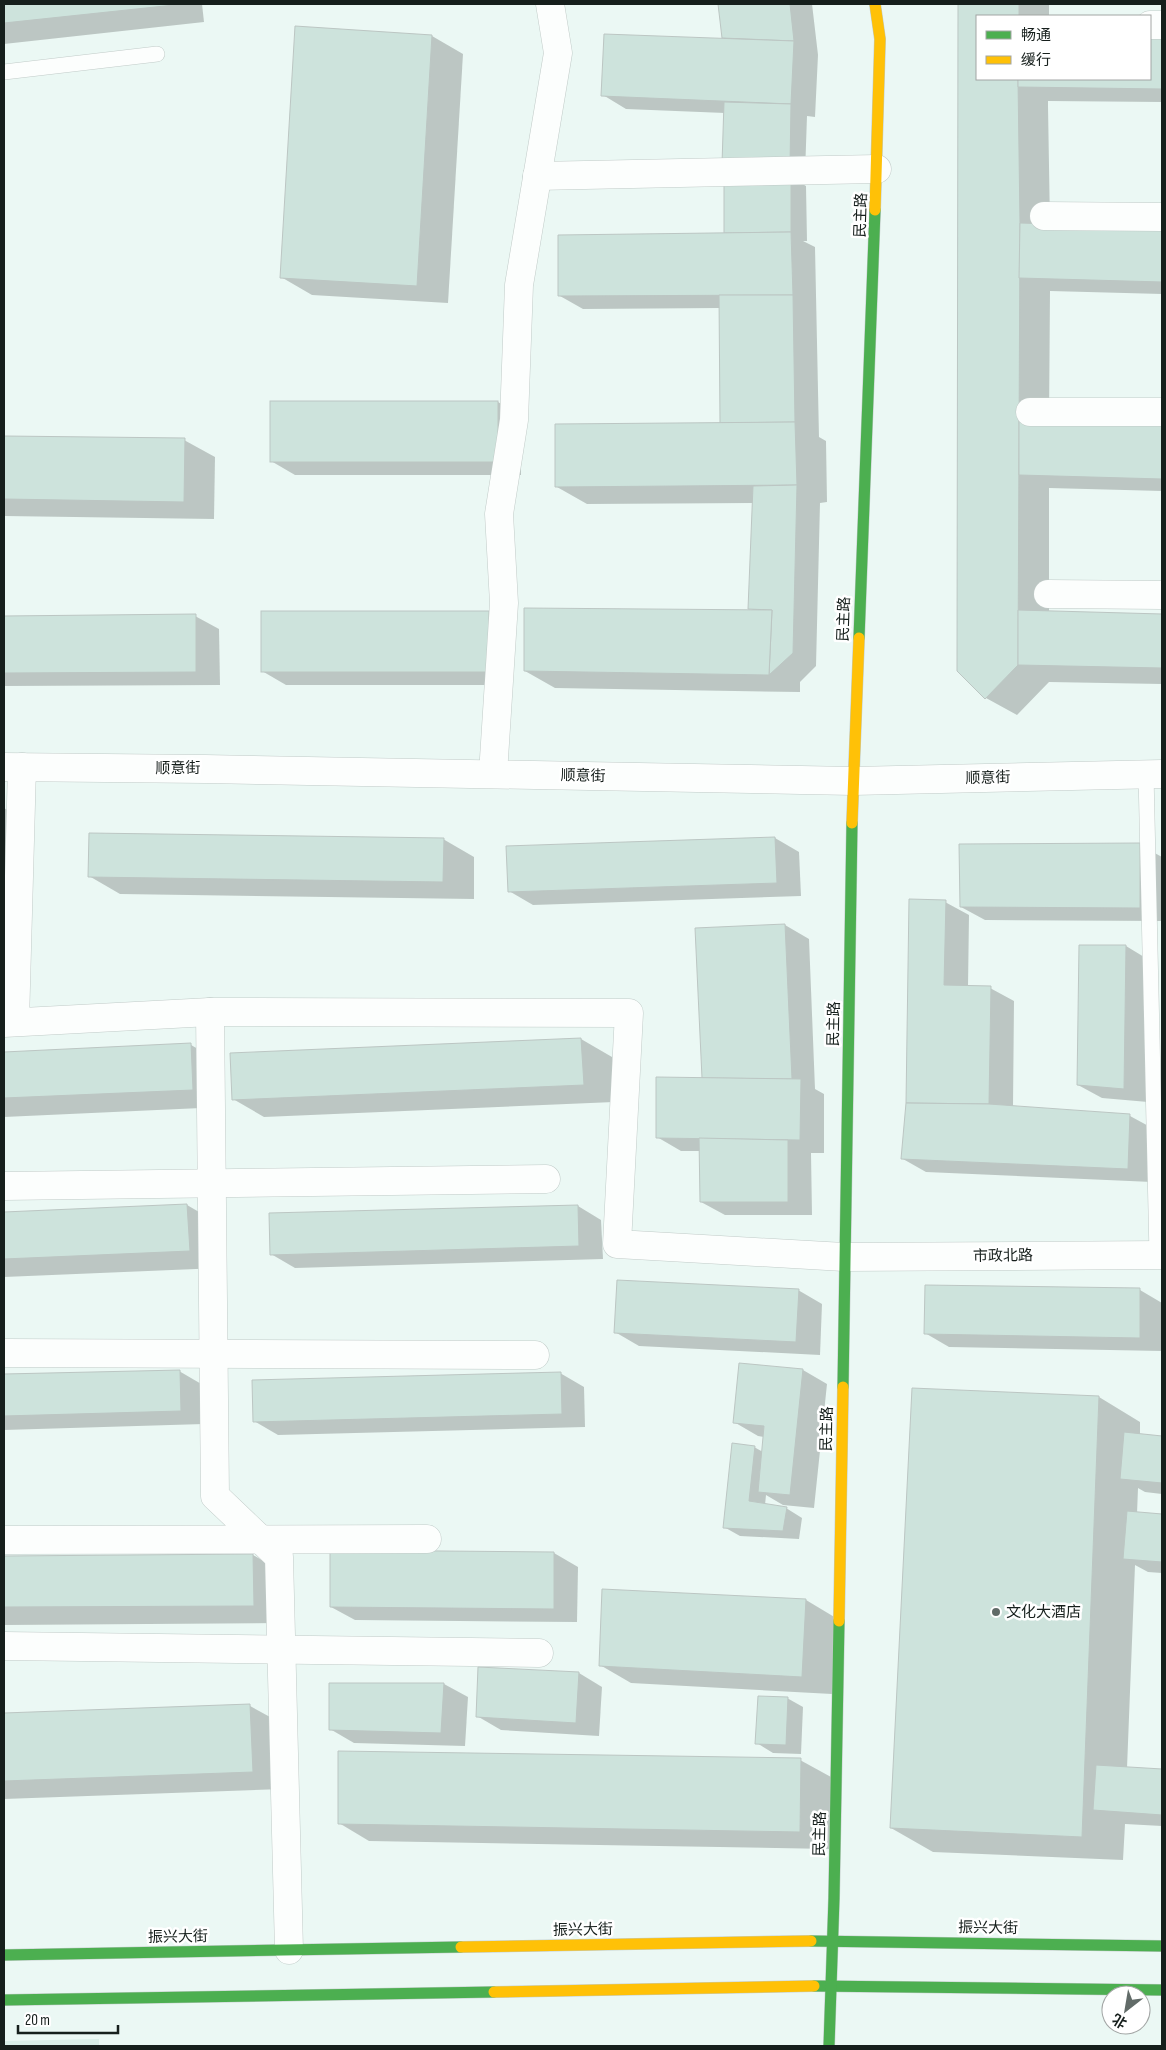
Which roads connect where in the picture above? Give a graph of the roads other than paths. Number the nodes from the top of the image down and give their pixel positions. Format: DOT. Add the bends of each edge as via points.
graph roads {
  1 [pos="550,4"];
  2 [pos="875,4"];
  3 [pos="157,54"];
  4 [pos="4,72"];
  5 [pos="877,169"];
  6 [pos="537,176"];
  7 [pos="1044,216"];
  8 [pos="1162,217"];
  9 [pos="1030,412"];
  10 [pos="1162,412"];
  11 [pos="1048,594"];
  12 [pos="1162,596"];
  13 [pos="13,767"];
  14 [pos="493,774"];
  15 [pos="1154,774"];
  16 [pos="853,781"];
  17 [pos="210,1012"];
  18 [pos="9,1022"];
  19 [pos="546,1179"];
  20 [pos="212,1183"];
  21 [pos="4,1186"];
  22 [pos="1160,1255"];
  23 [pos="844,1258"];
  24 [pos="4,1353"];
  25 [pos="213,1354"];
  26 [pos="535,1355"];
  27 [pos="260,1539"];
  28 [pos="427,1539"];
  29 [pos="4,1540"];
  30 [pos="4,1646"];
  31 [pos="281,1650"];
  32 [pos="539,1653"];
  33 [pos="833,1940"];
  34 [pos="1162,1946"];
  35 [pos="288,1950"];
  36 [pos="4,1955"];
  37 [pos="832,1986"];
  38 [pos="1162,1990"];
  39 [pos="4,2000"];
  40 [pos="829,2046"];
  1 -- 6 [label="street" via="558,53"];
  2 -- 5 [label="street, 民主路" via="880,39"];
  3 -- 4 [label="lane"];
  5 -- 6 [label="street"];
  5 -- 16 [label="street, 民主路"];
  6 -- 14 [label="street" via="519,285 514,420 499,514 504,603"];
  7 -- 8 [label="street"];
  9 -- 10 [label="street"];
  11 -- 12 [label="street"];
  13 -- 14 [label="street, 顺意街"];
  13 -- 18 [label="street"];
  14 -- 16 [label="street, 顺意街"];
  15 -- 16 [label="street, 顺意街"];
  15 -- 22 [label="lane"];
  16 -- 23 [label="street, 民主路"];
  17 -- 18 [label="street"];
  17 -- 20 [label="street"];
  17 -- 23 [label="street, 市政北路" via="629,1013 617,1244"];
  19 -- 20 [label="street"];
  20 -- 21 [label="street"];
  20 -- 25 [label="street"];
  22 -- 23 [label="street, 市政北路"];
  23 -- 33 [label="street, 民主路"];
  24 -- 25 [label="street"];
  25 -- 26 [label="street"];
  25 -- 27 [label="street" via="215,1496"];
  27 -- 28 [label="street"];
  27 -- 29 [label="street"];
  27 -- 31 [label="street" via="279,1557"];
  30 -- 31 [label="street"];
  31 -- 32 [label="street"];
  31 -- 35 [label="street"];
  33 -- 34 [label="street, 振兴大街"];
  33 -- 35 [label="street, 振兴大街"];
  33 -- 37 [label="street, 民主路"];
  35 -- 36 [label="street, 振兴大街"];
  37 -- 38 [label="street"];
  37 -- 39 [label="street"];
  37 -- 40 [label="street, 民主路"];
}
